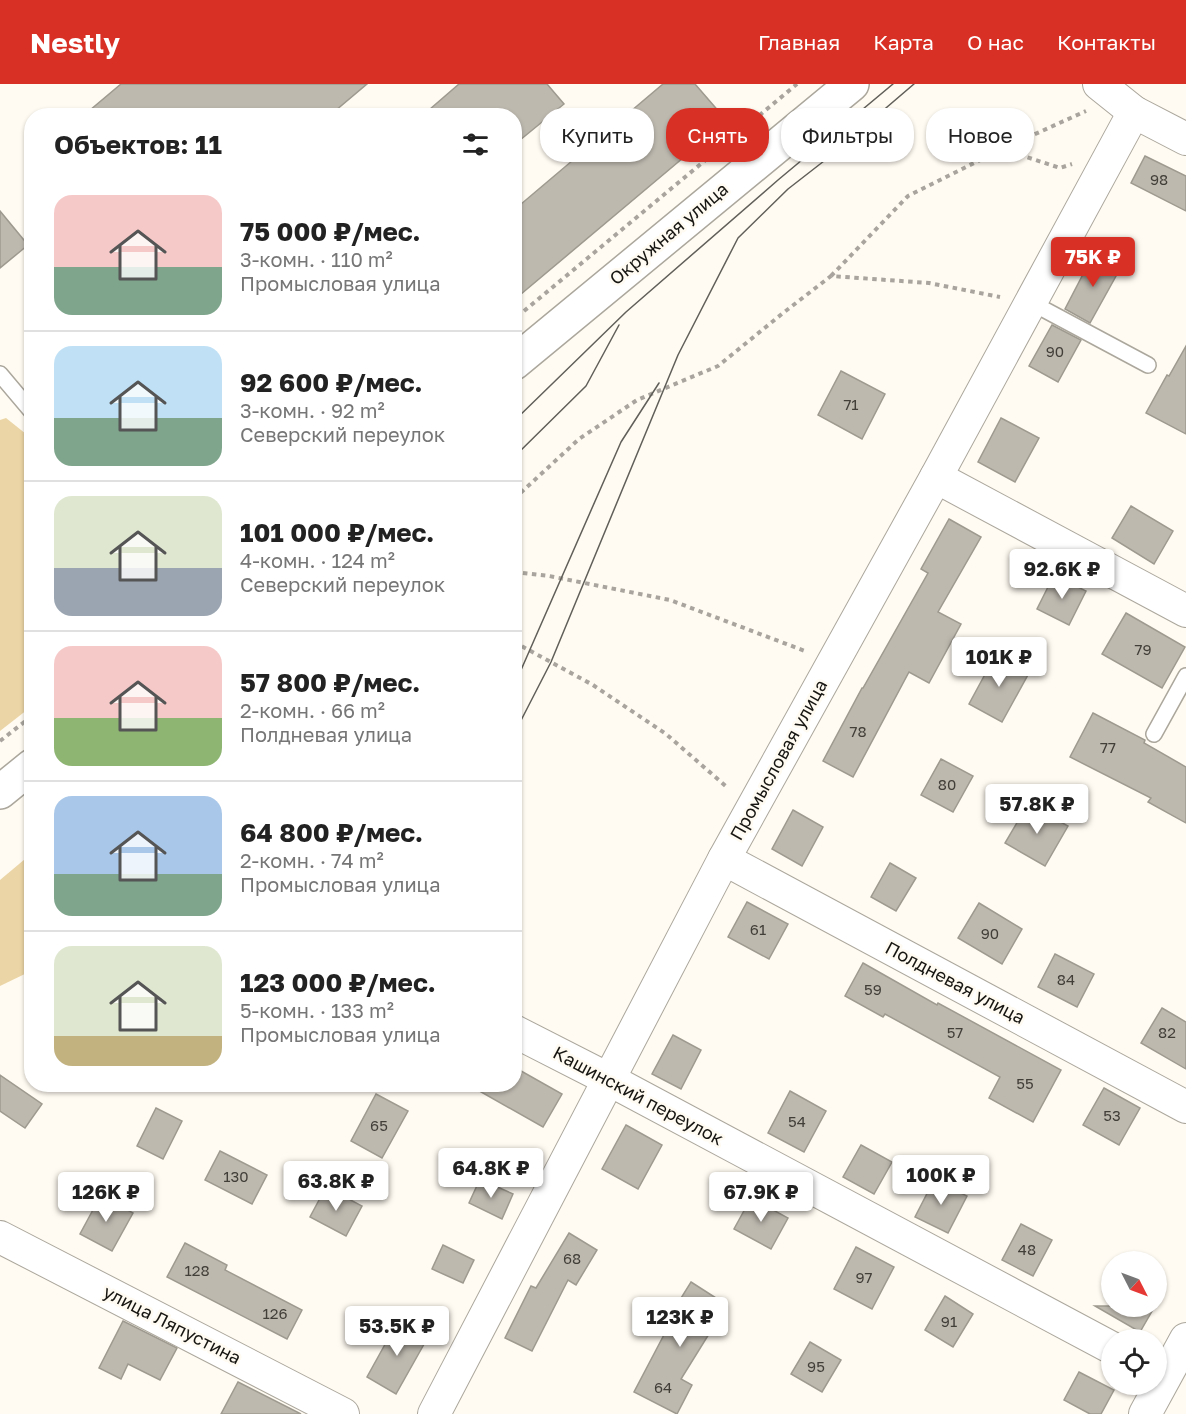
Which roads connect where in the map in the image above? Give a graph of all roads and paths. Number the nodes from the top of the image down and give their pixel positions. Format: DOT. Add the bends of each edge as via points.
graph roads {
  1 [pos="797,84"];
  2 [pos="852,84"];
  3 [pos="1094,97"];
  4 [pos="1134,112"];
  5 [pos="1034,131"];
  6 [pos="1186,139"];
  7 [pos="1115,149"];
  8 [pos="1034,159"];
  9 [pos="976,162"];
  10 [pos="831,276"];
  11 [pos="1032,303"];
  12 [pos="524,311"];
  13 [pos="522,356"];
  14 [pos="1148,365"];
  15 [pos="0,374"];
  16 [pos="24,402"];
  17 [pos="936,477"];
  18 [pos="522,492"];
  19 [pos="522,573"];
  20 [pos="1186,611"];
  21 [pos="522,646"];
  22 [pos="834,662"];
  23 [pos="1186,676"];
  24 [pos="24,722"];
  25 [pos="1154,734"];
  26 [pos="0,741"];
  27 [pos="751,808"];
  28 [pos="724,859"];
  29 [pos="522,1035"];
  30 [pos="608,1079"];
  31 [pos="1186,1107"];
  32 [pos="0,1237"];
  33 [pos="1186,1339"];
  34 [pos="1101,1342"];
  35 [pos="1169,1379"];
  36 [pos="343,1414"];
  37 [pos="434,1414"];
  38 [pos="1145,1414"];
  1 -- 12 [label="path"];
  2 -- 13 [label="main road, Окружная улица"];
  3 -- 4 [label="street"];
  3 -- 5 [label="path"];
  4 -- 6 [label="street"];
  4 -- 7 [label="street, Промысловая улица"];
  7 -- 8 [label="path" via="1060,168"];
  7 -- 11 [label="street, Промысловая улица"];
  9 -- 10 [label="path" via="908,196"];
  10 -- 11 [label="path" via="929,283"];
  10 -- 18 [label="path" via="718,366 637,400 579,439"];
  11 -- 14 [label="lane"];
  11 -- 17 [label="street, Промысловая улица"];
  15 -- 16 [label="lane"];
  17 -- 20 [label="street"];
  17 -- 22 [label="street, Промысловая улица"];
  19 -- 22 [label="path" via="670,600"];
  21 -- 27 [label="path" via="593,685 666,735"];
  22 -- 27 [label="street, Промысловая улица"];
  23 -- 25 [label="lane"];
  24 -- 26 [label="path"];
  27 -- 28 [label="street, Промысловая улица"];
  28 -- 30 [label="street, Промысловая улица"];
  28 -- 31 [label="street, Полдневая улица"];
  29 -- 30 [label="street, Кашинский переулок"];
  30 -- 34 [label="street, Кашинский переулок"];
  30 -- 37 [label="street, Промысловая улица"];
  32 -- 36 [label="street, улица Ляпустина"];
  33 -- 35 [label="street"];
  35 -- 38 [label="street"];
}
